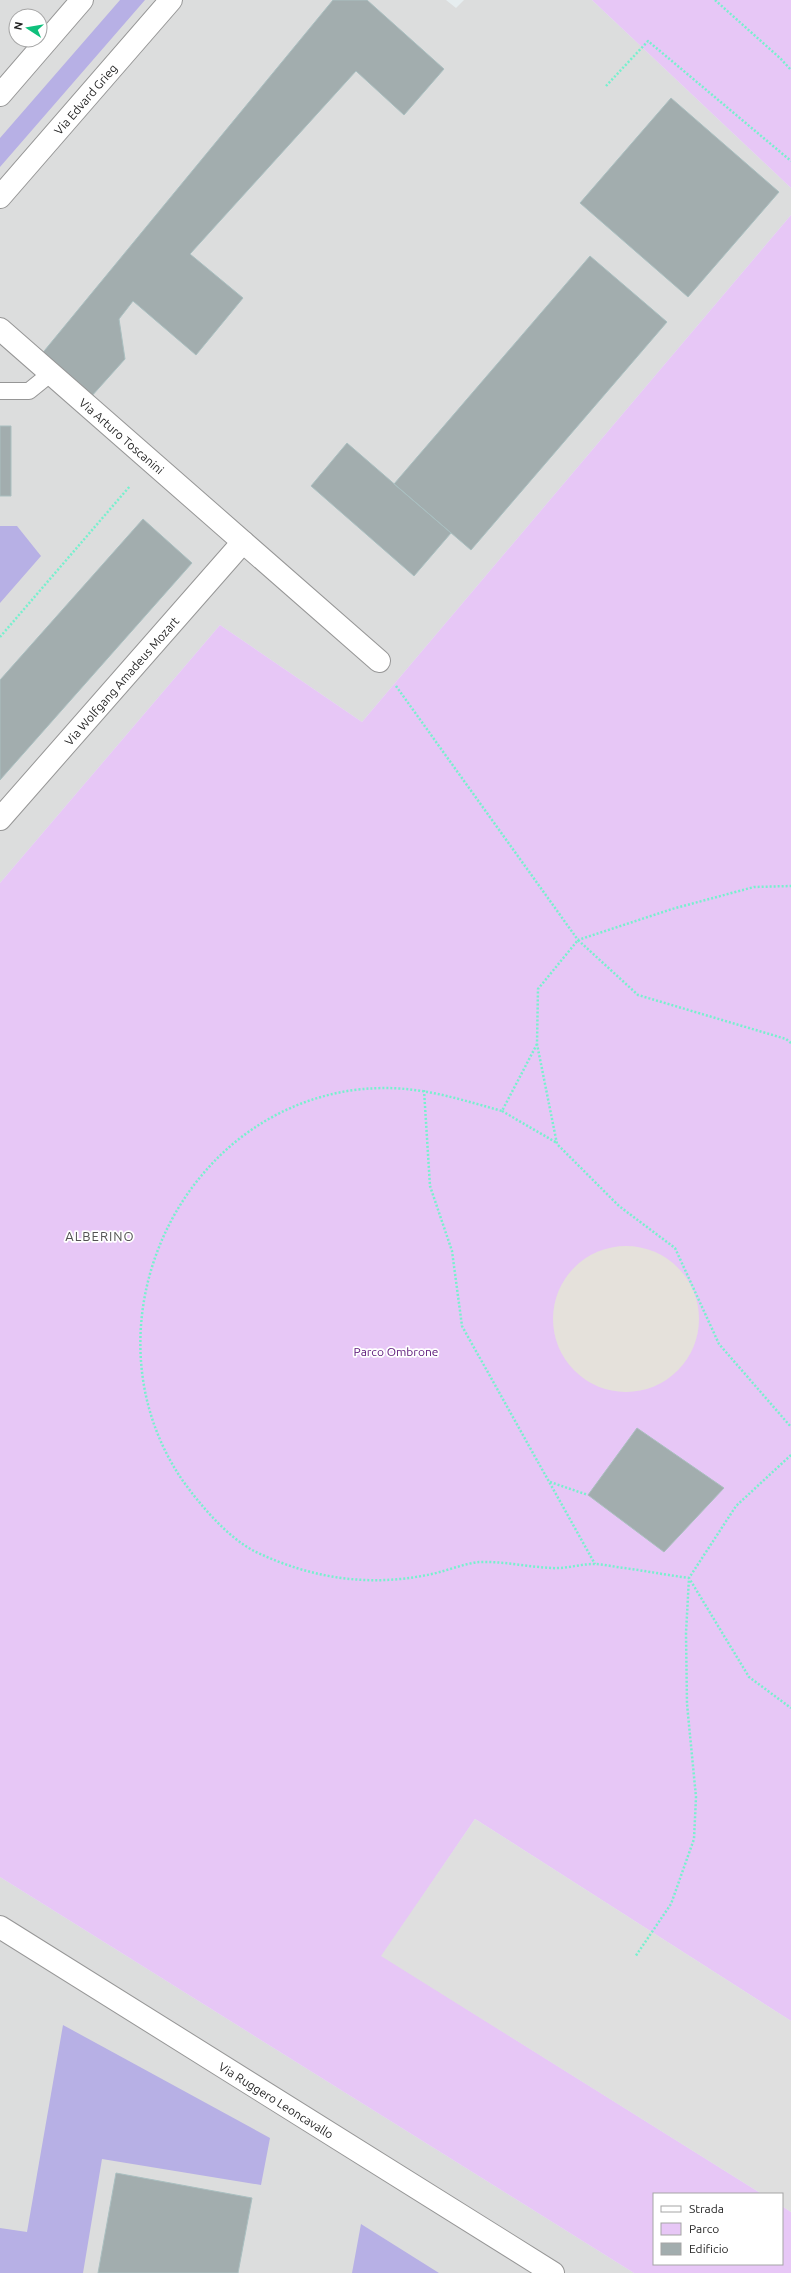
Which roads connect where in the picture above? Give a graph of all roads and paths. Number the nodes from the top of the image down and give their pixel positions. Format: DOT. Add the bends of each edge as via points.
graph roads {
  1 [pos="82,0"];
  2 [pos="171,0"];
  3 [pos="715,0"];
  4 [pos="791,70"];
  5 [pos="606,86"];
  6 [pos="0,95"];
  7 [pos="791,161"];
  8 [pos="0,197"];
  9 [pos="0,328"];
  10 [pos="50,374"];
  11 [pos="0,391"];
  12 [pos="152,461"];
  13 [pos="243,542"];
  14 [pos="0,637"];
  15 [pos="379,661"];
  16 [pos="0,819"];
  17 [pos="791,886"];
  18 [pos="578,940"];
  19 [pos="791,1043"];
  20 [pos="537,1044"];
  21 [pos="424,1090"];
  22 [pos="502,1111"];
  23 [pos="557,1144"];
  24 [pos="791,1427"];
  25 [pos="791,1455"];
  26 [pos="550,1482"];
  27 [pos="588,1495"];
  28 [pos="595,1564"];
  29 [pos="689,1578"];
  30 [pos="791,1708"];
  31 [pos="0,1927"];
  32 [pos="635,1957"];
  33 [pos="553,2273"];
  1 -- 6 [label="street"];
  2 -- 8 [label="street, Via Edvard Grieg"];
  3 -- 4 [label="path"];
  5 -- 7 [label="path" via="648,41"];
  9 -- 10 [label="street, Via Arturo Toscanini"];
  10 -- 11 [label="lane" via="29,391"];
  10 -- 12 [label="street, Via Arturo Toscanini"];
  12 -- 13 [label="street, Via Arturo Toscanini"];
  12 -- 14 [label="path"];
  13 -- 15 [label="street, Via Arturo Toscanini"];
  13 -- 16 [label="street, Via Wolfgang Amadeus Mozart"];
  15 -- 18 [label="path"];
  17 -- 18 [label="path" via="754,887 672,909"];
  18 -- 19 [label="path" via="638,995 711,1015 786,1039"];
  18 -- 20 [label="path" via="538,989"];
  20 -- 22 [label="path"];
  20 -- 23 [label="path"];
  21 -- 22 [label="path"];
  21 -- 26 [label="path" via="430,1186 452,1251 462,1326"];
  21 -- 28 [label="path" via="388,1087 352,1091 316,1099 282,1112 250,1131 221,1154 197,1180 175,1210 159,1243 147,1280 140,1318 140,1357 146,1395 158,1433 174,1468 196,1499 223,1527 254,1551 318,1575 384,1581 427,1575 479,1562 555,1568"];
  22 -- 23 [label="path"];
  23 -- 24 [label="path" via="619,1206 675,1248 719,1344"];
  25 -- 29 [label="path" via="736,1506"];
  26 -- 27 [label="path"];
  26 -- 28 [label="path"];
  28 -- 29 [label="path"];
  29 -- 30 [label="path" via="749,1677"];
  29 -- 32 [label="path" via="686,1632 687,1704 696,1797 694,1839 671,1904"];
  31 -- 33 [label="street, Via Ruggero Leoncavallo"];
}
